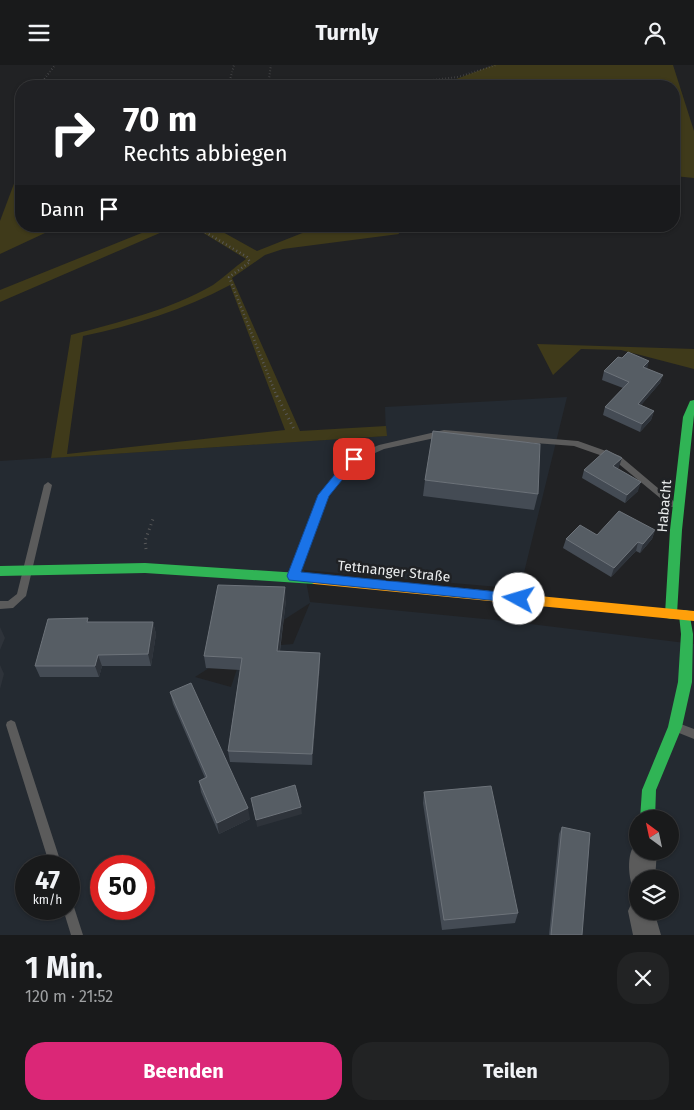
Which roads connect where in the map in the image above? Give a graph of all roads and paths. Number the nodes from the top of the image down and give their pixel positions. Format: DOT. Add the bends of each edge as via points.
graph roads {
  1 [pos="55,65"];
  2 [pos="234,65"];
  3 [pos="271,65"];
  4 [pos="496,65"];
  5 [pos="44,80"];
  6 [pos="230,80"];
  7 [pos="269,80"];
  8 [pos="433,80"];
  9 [pos="205,232"];
  10 [pos="694,403"];
  11 [pos="295,431"];
  12 [pos="48,485"];
  13 [pos="678,508"];
  14 [pos="0,571"];
  15 [pos="28,571"];
  16 [pos="293,576"];
  17 [pos="0,605"];
  18 [pos="672,614"];
  19 [pos="689,616"];
  20 [pos="11,725"];
  21 [pos="676,727"];
  22 [pos="694,734"];
  23 [pos="648,810"];
  24 [pos="52,855"];
  25 [pos="73,920"];
  26 [pos="644,920"];
  27 [pos="77,935"];
  28 [pos="647,935"];
  1 -- 5 [label="path"];
  2 -- 6 [label="path"];
  3 -- 7 [label="path"];
  4 -- 8 [label="path" via="458,77"];
  9 -- 11 [label="path" via="250,262 228,277 279,401"];
  10 -- 13 [label="main road, Habacht" via="688,417"];
  12 -- 15 [label="lane"];
  13 -- 16 [label="lane" via="617,458 602,451 576,443 444,433 382,447 354,459 324,495"];
  13 -- 18 [label="main road, Habacht"];
  14 -- 15 [label="main road, Tettnanger Straße"];
  15 -- 16 [label="main road, Tettnanger Straße" via="146,569"];
  15 -- 17 [label="lane" via="21,596 10,605"];
  16 -- 18 [label="main road, Tettnanger Straße"];
  18 -- 19 [label="main road, Tettnanger Straße"];
  19 -- 21 [label="main road" via="685,682"];
  20 -- 24 [label="lane"];
  21 -- 22 [label="lane"];
  21 -- 23 [label="main road" via="649,790"];
  25 -- 27 [label="lane"];
  26 -- 28 [label="street"];
}
